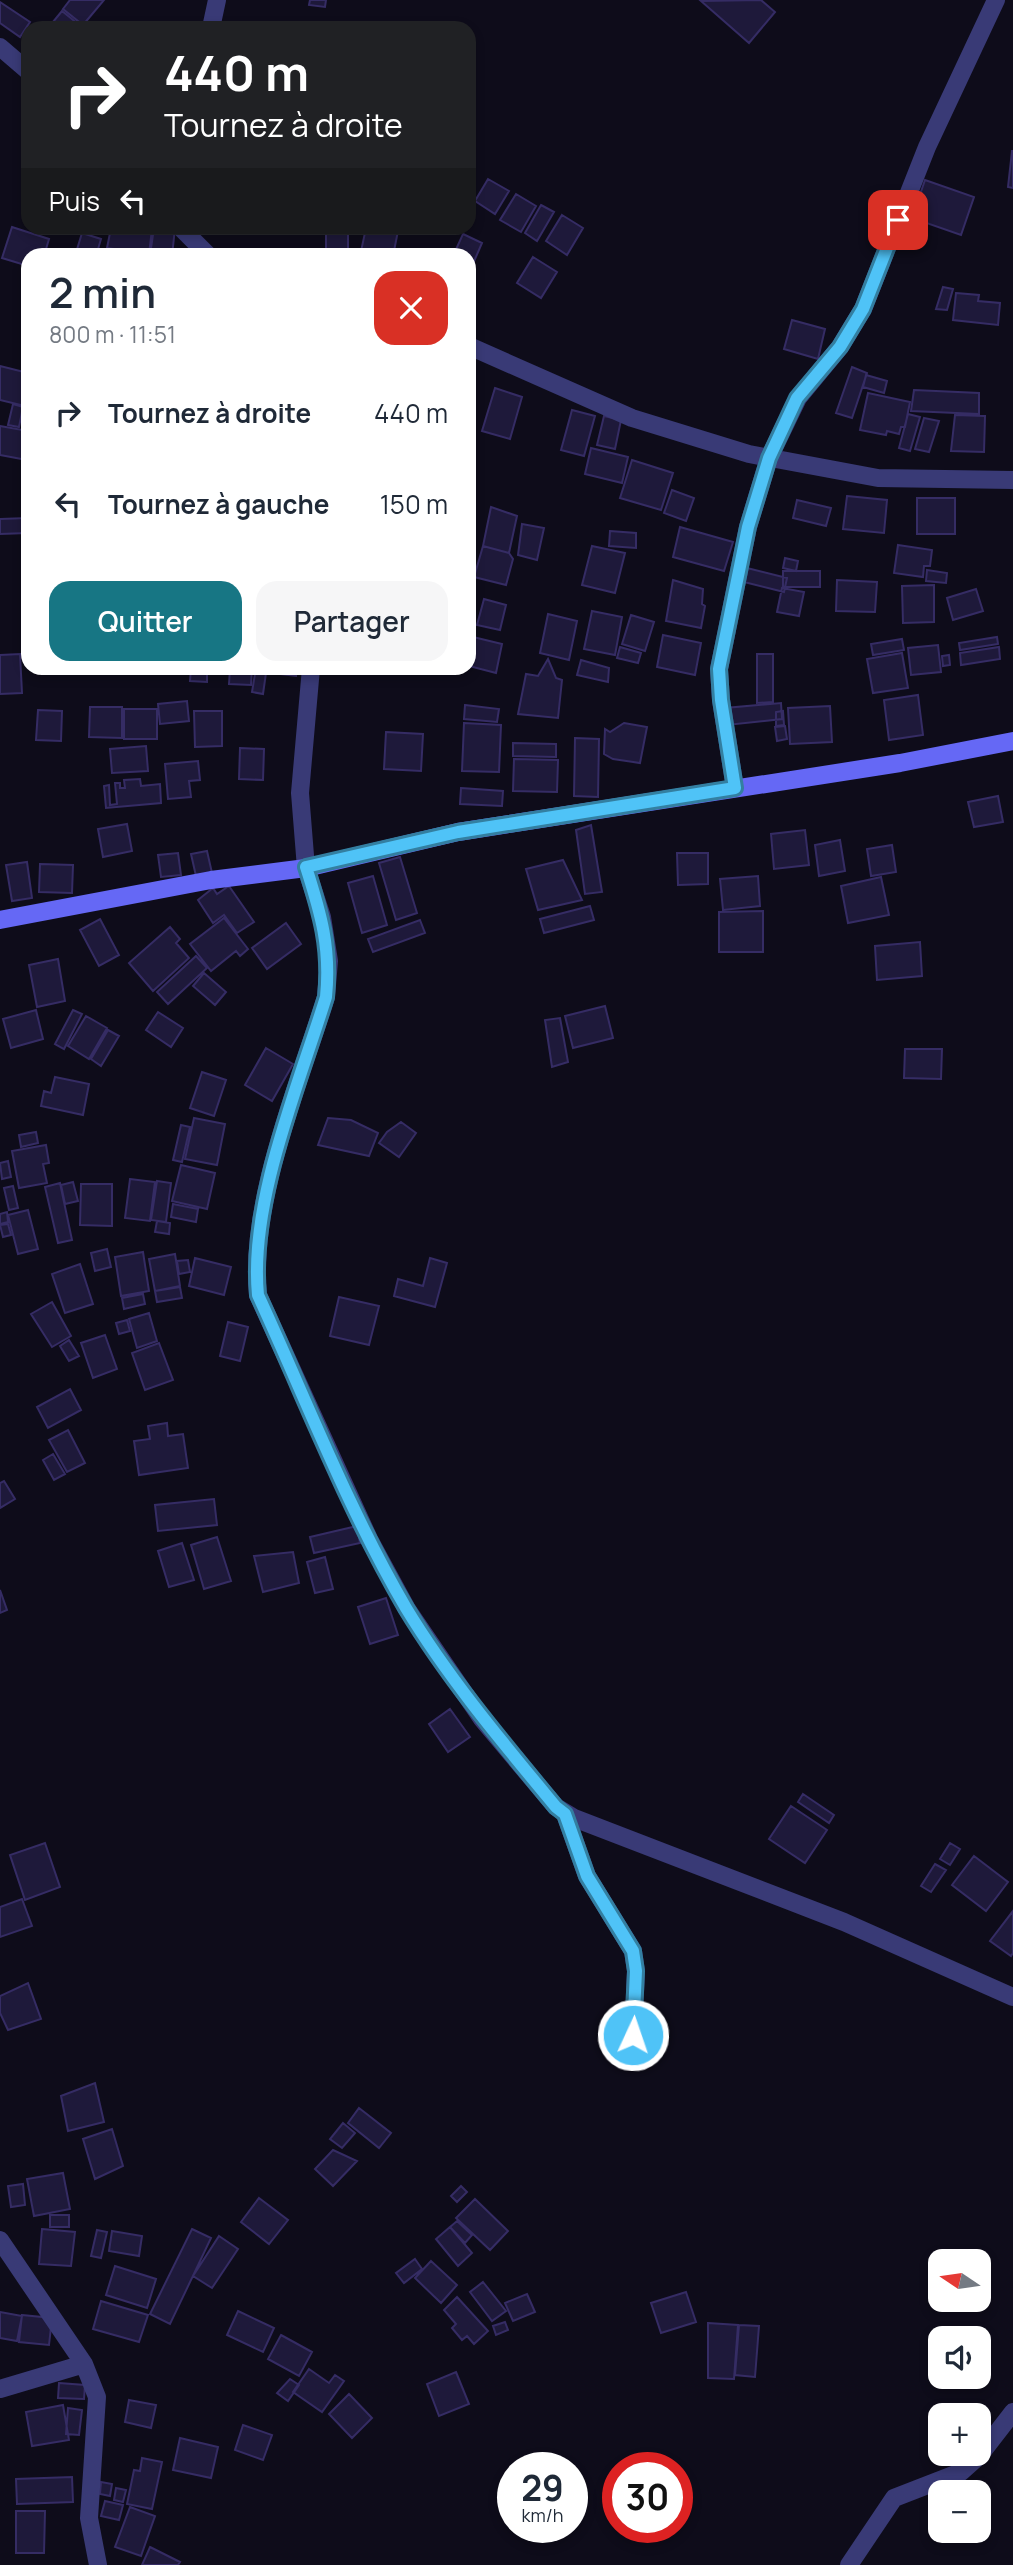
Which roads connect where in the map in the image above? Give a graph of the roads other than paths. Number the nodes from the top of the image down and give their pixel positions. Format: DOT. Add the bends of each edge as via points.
graph roads {
  1 [pos="218,0"];
  2 [pos="996,0"];
  3 [pos="213,21"];
  4 [pos="0,47"];
  5 [pos="21,65"];
  6 [pos="188,235"];
  7 [pos="201,248"];
  8 [pos="476,349"];
  9 [pos="769,458"];
  10 [pos="1013,480"];
  11 [pos="310,675"];
  12 [pos="1013,741"];
  13 [pos="735,788"];
  14 [pos="306,867"];
  15 [pos="0,920"];
  16 [pos="565,1814"];
  17 [pos="1006,1995"];
  18 [pos="1013,2007"];
  19 [pos="633,2035"];
  20 [pos="0,2239"];
  21 [pos="84,2364"];
  22 [pos="0,2389"];
  23 [pos="1013,2412"];
  24 [pos="97,2565"];
  25 [pos="849,2565"];
  1 -- 3 [label="street"];
  2 -- 9 [label="street" via="927,147 863,309 840,347 797,398"];
  4 -- 5 [label="street"];
  6 -- 7 [label="street"];
  8 -- 9 [label="street" via="632,418"];
  9 -- 10 [label="street" via="878,478"];
  9 -- 13 [label="street" via="748,527 719,669"];
  11 -- 14 [label="street" via="300,793"];
  12 -- 13 [label="street"];
  13 -- 14 [label="street" via="470,829"];
  14 -- 15 [label="street"];
  14 -- 16 [label="street" via="322,917 329,961 326,997 260,1216 255,1263 258,1295 369,1539 407,1609 482,1719"];
  16 -- 17 [label="street" via="844,1922"];
  16 -- 19 [label="street" via="587,1876 633,1951"];
  17 -- 18 [label="street"];
  20 -- 21 [label="street"];
  21 -- 22 [label="street"];
  21 -- 24 [label="street" via="97,2397 89,2518"];
  23 -- 25 [label="street" via="961,2472 894,2498"];
}
